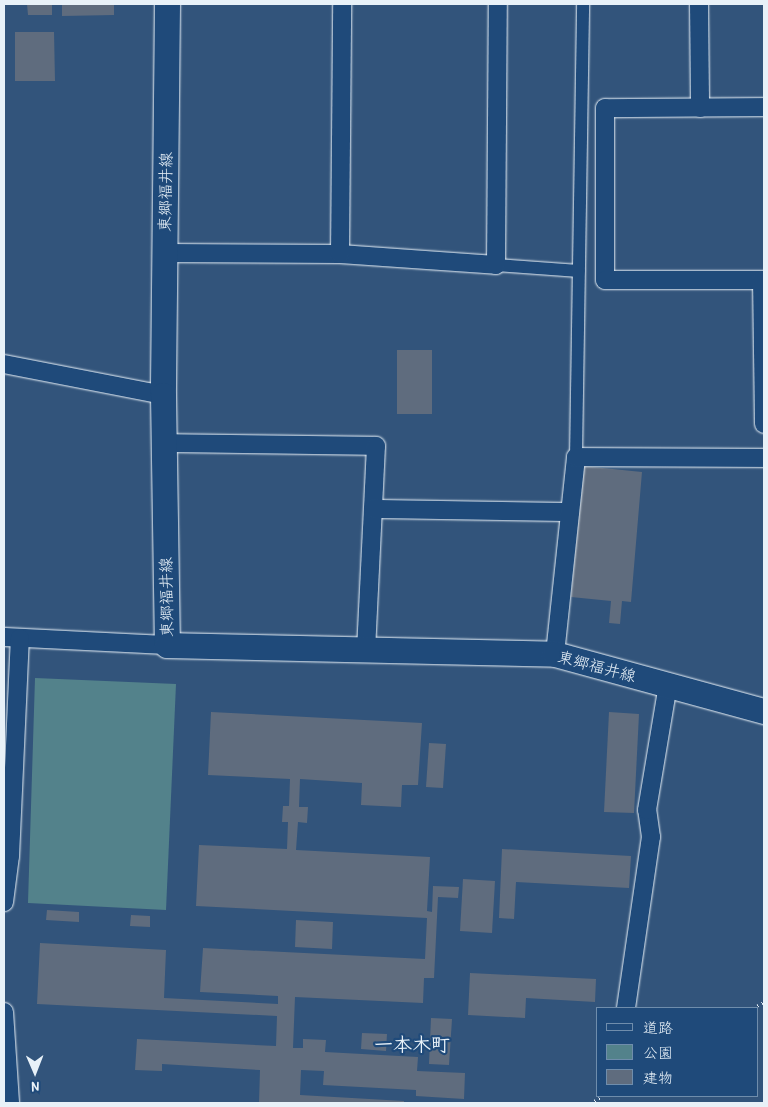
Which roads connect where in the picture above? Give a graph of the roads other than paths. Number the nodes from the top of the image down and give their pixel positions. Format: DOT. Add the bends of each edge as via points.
graph roads {
  1 [pos="167,4"];
  2 [pos="342,4"];
  3 [pos="498,4"];
  4 [pos="583,4"];
  5 [pos="699,4"];
  6 [pos="764,107"];
  7 [pos="700,108"];
  8 [pos="164,254"];
  9 [pos="340,254"];
  10 [pos="496,265"];
  11 [pos="579,271"];
  12 [pos="763,280"];
  13 [pos="4,364"];
  14 [pos="163,395"];
  15 [pos="764,424"];
  16 [pos="163,443"];
  17 [pos="576,457"];
  18 [pos="764,458"];
  19 [pos="373,509"];
  20 [pos="570,512"];
  21 [pos="12,637"];
  22 [pos="167,645"];
  23 [pos="366,650"];
  24 [pos="555,654"];
  25 [pos="668,685"];
  26 [pos="764,711"];
  27 [pos="4,902"];
  28 [pos="626,1007"];
  29 [pos="4,1012"];
  30 [pos="10,1103"];
  1 -- 8 [label="main road, 東郷福井線"];
  2 -- 9 [label="street"];
  3 -- 10 [label="street"];
  4 -- 11 [label="street"];
  5 -- 7 [label="street"];
  6 -- 7 [label="street"];
  7 -- 12 [label="street" via="605,108 605,280"];
  8 -- 9 [label="street"];
  8 -- 14 [label="main road, 東郷福井線"];
  9 -- 10 [label="street"];
  10 -- 11 [label="street"];
  11 -- 17 [label="street"];
  12 -- 15 [label="street"];
  13 -- 14 [label="street"];
  14 -- 16 [label="main road, 東郷福井線"];
  16 -- 19 [label="street" via="376,446"];
  16 -- 22 [label="main road, 東郷福井線"];
  17 -- 18 [label="street"];
  17 -- 20 [label="street"];
  19 -- 20 [label="street"];
  19 -- 23 [label="street"];
  20 -- 24 [label="street"];
  21 -- 22 [label="street"];
  21 -- 27 [label="street" via="10,856"];
  22 -- 23 [label="main road, 東郷福井線"];
  23 -- 24 [label="main road, 東郷福井線"];
  24 -- 25 [label="main road, 東郷福井線"];
  25 -- 26 [label="main road, 東郷福井線"];
  25 -- 28 [label="street" via="647,810 651,837"];
  29 -- 30 [label="street"];
}
